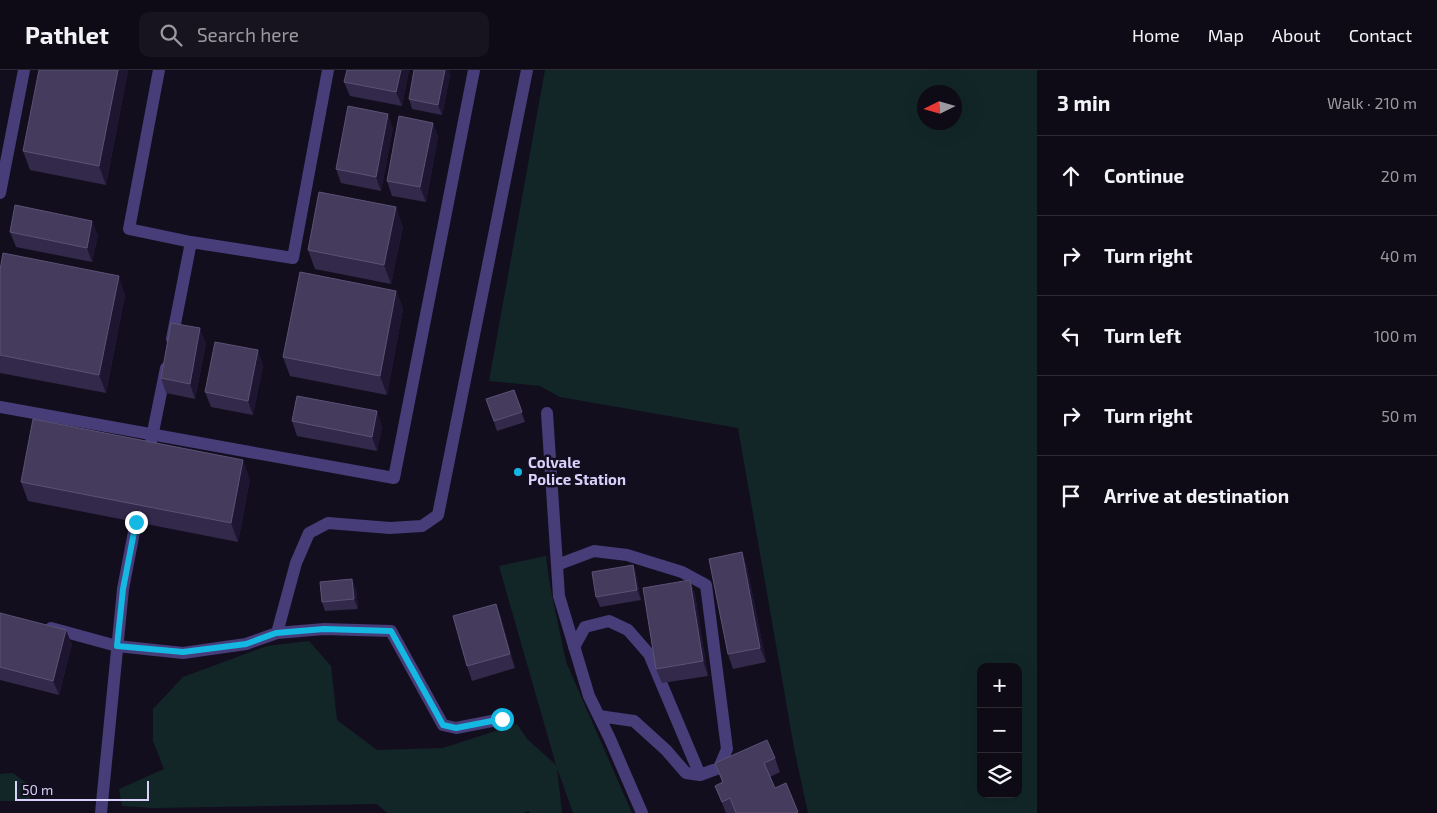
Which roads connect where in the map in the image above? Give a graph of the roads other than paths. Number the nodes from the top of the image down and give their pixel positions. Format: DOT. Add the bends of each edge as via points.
graph roads {
  1 [pos="24,70"];
  2 [pos="159,70"];
  3 [pos="328,70"];
  4 [pos="474,70"];
  5 [pos="527,70"];
  6 [pos="0,193"];
  7 [pos="191,242"];
  8 [pos="0,407"];
  9 [pos="547,413"];
  10 [pos="153,434"];
  11 [pos="150,451"];
  12 [pos="141,495"];
  13 [pos="557,565"];
  14 [pos="36,624"];
  15 [pos="276,633"];
  16 [pos="117,646"];
  17 [pos="574,647"];
  18 [pos="599,716"];
  19 [pos="502,719"];
  20 [pos="700,775"];
  21 [pos="101,813"];
  22 [pos="642,813"];
  1 -- 6 [label="street"];
  2 -- 7 [label="street" via="128,229"];
  3 -- 7 [label="street" via="293,258"];
  4 -- 10 [label="street" via="394,478"];
  5 -- 15 [label="street" via="438,516 422,526 390,528 328,523 309,533 296,563"];
  7 -- 10 [label="street"];
  8 -- 10 [label="street"];
  9 -- 13 [label="street"];
  10 -- 11 [label="street"];
  12 -- 16 [label="street" via="123,589"];
  13 -- 17 [label="street" via="559,596"];
  13 -- 20 [label="street" via="594,552 627,555 682,572 706,585 726,749 719,768"];
  14 -- 16 [label="street"];
  15 -- 16 [label="street" via="246,644 183,652"];
  15 -- 19 [label="street" via="324,629 391,631 443,725 456,728"];
  16 -- 21 [label="street"];
  17 -- 18 [label="street" via="589,696"];
  17 -- 20 [label="street" via="585,628 609,621 628,630 649,654"];
  18 -- 20 [label="street" via="634,721 686,773"];
  18 -- 22 [label="street"];
}
